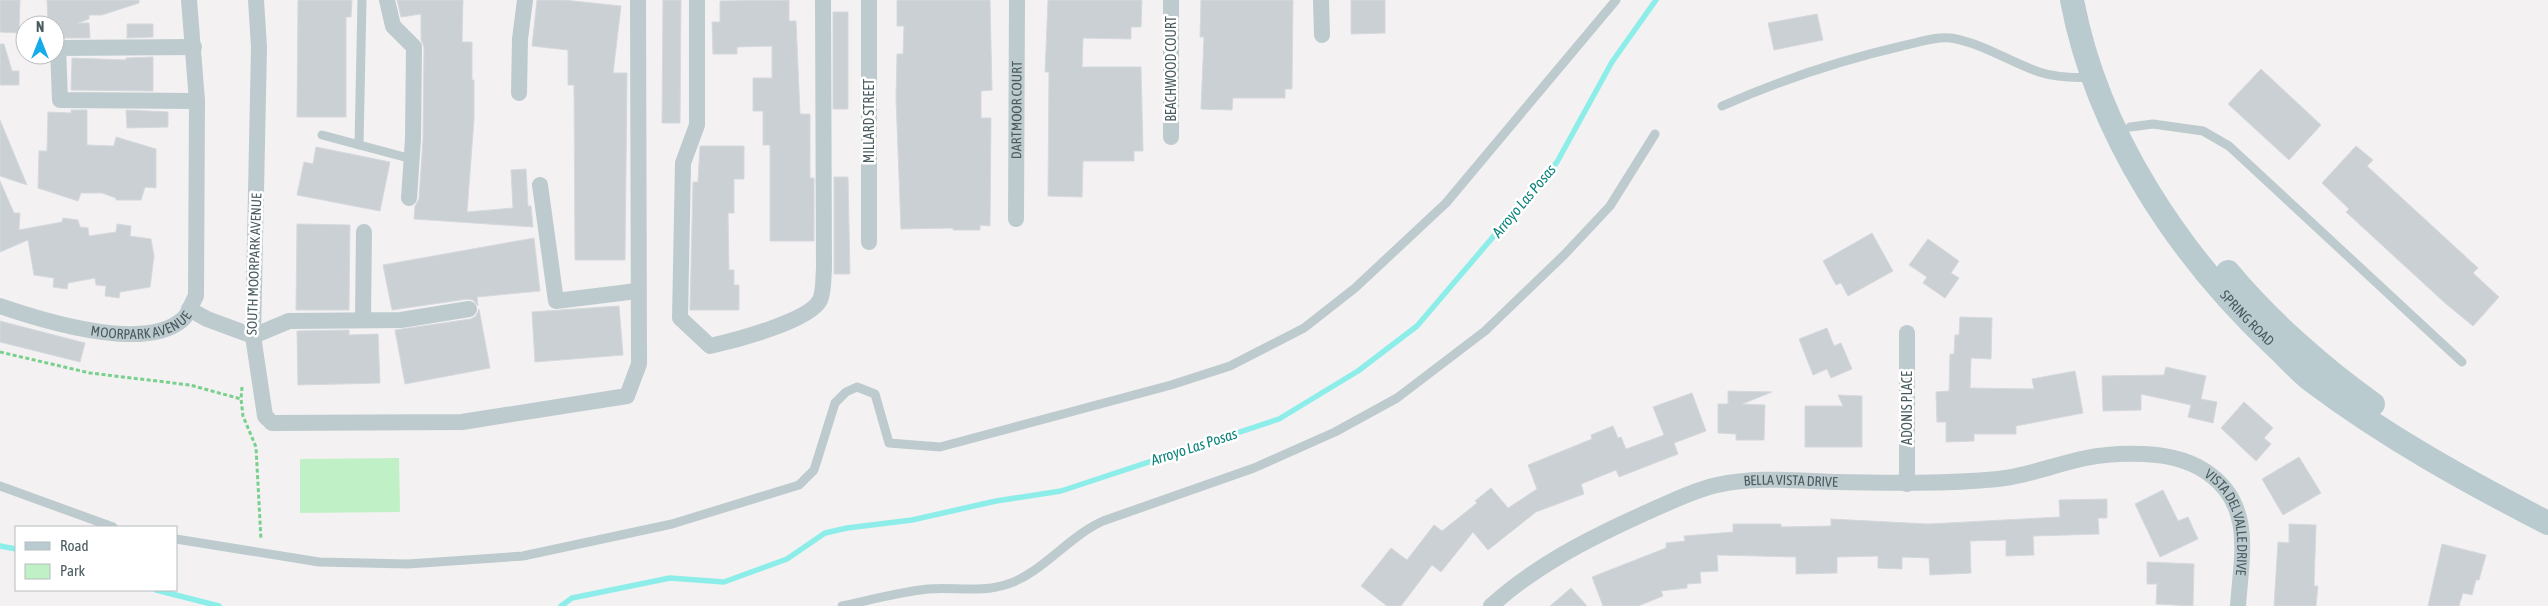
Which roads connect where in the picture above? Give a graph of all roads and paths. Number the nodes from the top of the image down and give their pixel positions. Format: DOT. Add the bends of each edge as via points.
graph roads {
  1 [pos="189,0"];
  2 [pos="256,0"];
  3 [pos="362,0"];
  4 [pos="387,0"];
  5 [pos="525,0"];
  6 [pos="638,0"];
  7 [pos="697,0"];
  8 [pos="823,0"];
  9 [pos="869,0"];
  10 [pos="1017,0"];
  11 [pos="1171,0"];
  12 [pos="1322,0"];
  13 [pos="1616,0"];
  14 [pos="2072,0"];
  15 [pos="2088,0"];
  16 [pos="1322,35"];
  17 [pos="194,46"];
  18 [pos="2095,78"];
  19 [pos="519,93"];
  20 [pos="197,101"];
  21 [pos="1722,106"];
  22 [pos="2130,127"];
  23 [pos="1655,134"];
  24 [pos="322,135"];
  25 [pos="1171,137"];
  26 [pos="359,145"];
  27 [pos="412,159"];
  28 [pos="540,185"];
  29 [pos="409,198"];
  30 [pos="1016,219"];
  31 [pos="364,232"];
  32 [pos="869,242"];
  33 [pos="637,290"];
  34 [pos="0,306"];
  35 [pos="189,309"];
  36 [pos="470,309"];
  37 [pos="363,320"];
  38 [pos="1907,333"];
  39 [pos="253,336"];
  40 [pos="0,352"];
  41 [pos="2462,362"];
  42 [pos="243,383"];
  43 [pos="241,399"];
  44 [pos="2121,454"];
  45 [pos="1908,484"];
  46 [pos="0,486"];
  47 [pos="2548,509"];
  48 [pos="2548,523"];
  49 [pos="110,526"];
  50 [pos="178,539"];
  51 [pos="262,553"];
  52 [pos="842,606"];
  53 [pos="1491,606"];
  54 [pos="2238,606"];
  1 -- 17 [label="street, MOORPARK AVENUE"];
  2 -- 39 [label="street, SOUTH MOORPARK AVENUE" via="259,47"];
  3 -- 26 [label="lane"];
  4 -- 27 [label="street" via="393,26 414,47"];
  5 -- 19 [label="street"];
  6 -- 33 [label="street"];
  7 -- 8 [label="street" via="697,125 683,163 680,318 710,346 808,314 819,301 824,269"];
  9 -- 32 [label="street, MILLARD STREET"];
  10 -- 30 [label="street, DARTMOOR COURT"];
  11 -- 25 [label="street, BEACHWOOD COURT"];
  12 -- 16 [label="street"];
  13 -- 51 [label="lane" via="1446,203 1355,288 1304,328 1230,366 940,447 889,443 875,394 857,388 846,392 835,404 814,470 798,485 672,524 523,556 408,564 319,562"];
  14 -- 18 [label="main road, SPRING ROAD"];
  15 -- 22 [label="main road, SPRING ROAD" via="2108,73"];
  17 -- 20 [label="street, MOORPARK AVENUE"];
  17 -- 20 [label="street" via="58,48 60,100"];
  18 -- 21 [label="lane" via="2060,77 2039,72 1999,53 1950,38 1836,61"];
  18 -- 48 [label="main road, SPRING ROAD" via="2111,119 2152,196 2211,278 2261,334 2311,380 2359,414 2460,476"];
  20 -- 35 [label="street, MOORPARK AVENUE" via="196,296"];
  22 -- 41 [label="lane" via="2153,124 2202,131 2229,146"];
  22 -- 47 [label="main road, SPRING ROAD" via="2166,192 2213,255 2245,293 2312,356 2402,424"];
  23 -- 52 [label="lane" via="1610,206 1564,255 1485,330 1397,398 1335,432 1254,468 1084,530 1028,574 1009,584 986,589 929,589"];
  24 -- 26 [label="lane"];
  26 -- 27 [label="lane"];
  27 -- 29 [label="street"];
  28 -- 33 [label="street" via="556,301"];
  31 -- 37 [label="street"];
  33 -- 39 [label="street, SOUTH MOORPARK AVENUE" via="639,364 627,396 462,422 272,423 265,416"];
  34 -- 35 [label="street, MOORPARK AVENUE" via="31,317 130,336 160,333 184,318"];
  35 -- 39 [label="street"];
  36 -- 37 [label="street" via="401,320"];
  37 -- 39 [label="street" via="289,321"];
  38 -- 45 [label="street, ADONIS PLACE"];
  40 -- 43 [label="path" via="90,373 190,385"];
  42 -- 43 [label="path"];
  43 -- 51 [label="path" via="243,416 256,447"];
  44 -- 45 [label="street, BELLA VISTA DRIVE" via="2084,458 1999,479"];
  44 -- 54 [label="street, VISTA DEL VALLE DRIVE" via="2188,461 2211,475 2231,496 2242,526"];
  45 -- 53 [label="street, BELLA VISTA DRIVE" via="1758,480 1717,485 1668,503 1592,538 1539,568"];
  46 -- 49 [label="lane"];
  50 -- 51 [label="lane"];
}
